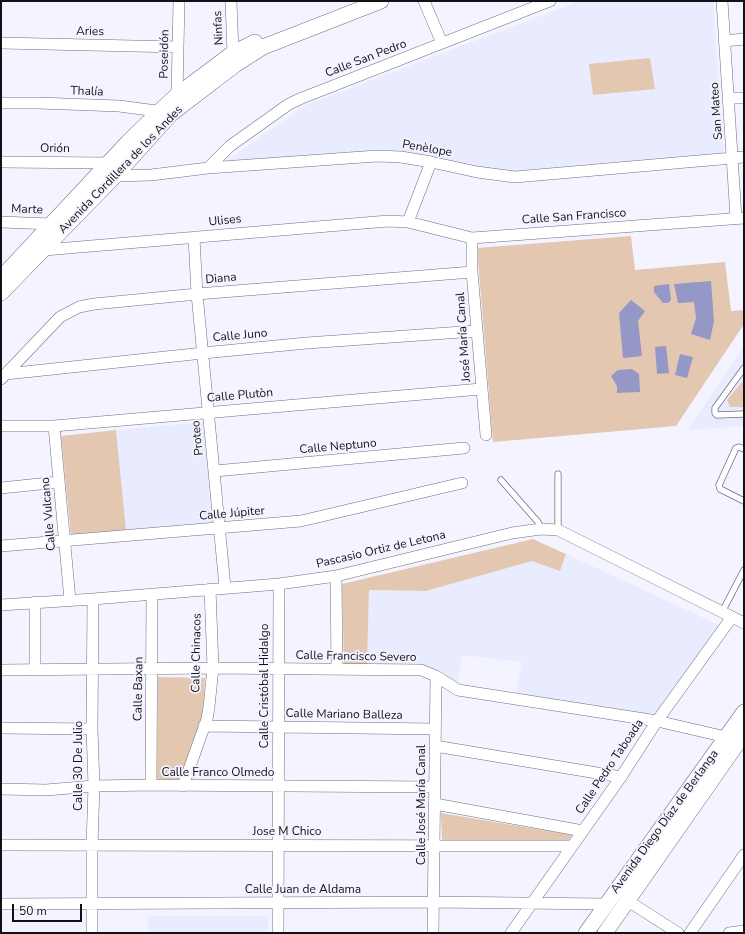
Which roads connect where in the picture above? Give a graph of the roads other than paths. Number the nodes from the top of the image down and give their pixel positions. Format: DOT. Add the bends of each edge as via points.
graph roads {
  1 [pos="179,1"];
  2 [pos="231,1"];
  3 [pos="354,1"];
  4 [pos="381,1"];
  5 [pos="424,1"];
  6 [pos="550,1"];
  7 [pos="722,1"];
  8 [pos="744,39"];
  9 [pos="724,41"];
  10 [pos="1,43"];
  11 [pos="442,43"];
  12 [pos="178,47"];
  13 [pos="234,53"];
  14 [pos="729,98"];
  15 [pos="744,98"];
  16 [pos="1,104"];
  17 [pos="172,106"];
  18 [pos="739,158"];
  19 [pos="1,162"];
  20 [pos="430,162"];
  21 [pos="208,168"];
  22 [pos="112,170"];
  23 [pos="740,218"];
  24 [pos="1,222"];
  25 [pos="408,222"];
  26 [pos="51,224"];
  27 [pos="194,237"];
  28 [pos="472,238"];
  29 [pos="44,250"];
  30 [pos="472,272"];
  31 [pos="1,278"];
  32 [pos="1,293"];
  33 [pos="197,294"];
  34 [pos="476,331"];
  35 [pos="203,353"];
  36 [pos="744,368"];
  37 [pos="3,376"];
  38 [pos="481,389"];
  39 [pos="208,412"];
  40 [pos="744,414"];
  41 [pos="1,426"];
  42 [pos="54,426"];
  43 [pos="486,435"];
  44 [pos="464,448"];
  45 [pos="744,449"];
  46 [pos="215,471"];
  47 [pos="558,474"];
  48 [pos="501,480"];
  49 [pos="59,482"];
  50 [pos="462,483"];
  51 [pos="1,488"];
  52 [pos="744,501"];
  53 [pos="220,528"];
  54 [pos="541,529"];
  55 [pos="558,530"];
  56 [pos="65,541"];
  57 [pos="1,546"];
  58 [pos="744,570"];
  59 [pos="336,576"];
  60 [pos="279,584"];
  61 [pos="225,588"];
  62 [pos="210,589"];
  63 [pos="152,594"];
  64 [pos="93,599"];
  65 [pos="70,600"];
  66 [pos="35,602"];
  67 [pos="1,605"];
  68 [pos="727,614"];
  69 [pos="744,623"];
  70 [pos="213,668"];
  71 [pos="93,669"];
  72 [pos="152,669"];
  73 [pos="278,669"];
  74 [pos="337,669"];
  75 [pos="1,670"];
  76 [pos="35,670"];
  77 [pos="436,676"];
  78 [pos="744,712"];
  79 [pos="657,721"];
  80 [pos="204,726"];
  81 [pos="1,728"];
  82 [pos="278,728"];
  83 [pos="92,729"];
  84 [pos="435,729"];
  85 [pos="744,734"];
  86 [pos="726,737"];
  87 [pos="435,746"];
  88 [pos="621,777"];
  89 [pos="151,785"];
  90 [pos="94,786"];
  91 [pos="183,786"];
  92 [pos="278,786"];
  93 [pos="434,787"];
  94 [pos="1,789"];
  95 [pos="435,804"];
  96 [pos="583,831"];
  97 [pos="1,845"];
  98 [pos="92,845"];
  99 [pos="435,845"];
  100 [pos="279,846"];
  101 [pos="572,846"];
  102 [pos="744,855"];
  103 [pos="740,866"];
  104 [pos="628,901"];
  105 [pos="434,902"];
  106 [pos="278,903"];
  107 [pos="532,903"];
  108 [pos="1,904"];
  109 [pos="606,904"];
  110 [pos="92,905"];
  111 [pos="744,931"];
  112 [pos="674,932"];
  113 [pos="92,933"];
  114 [pos="278,933"];
  115 [pos="434,933"];
  116 [pos="511,933"];
  117 [pos="586,933"];
  118 [pos="605,933"];
  119 [pos="690,933"];
  120 [pos="729,933"];
  1 -- 12 [label="street, Poseidón"];
  2 -- 13 [label="street, Ninfas"];
  3 -- 13 [label="street, Avenida Cordillera de los Andes" via="270,34"];
  4 -- 17 [label="street, Avenida Cordillera de los Andes" via="263,47"];
  5 -- 11 [label="street"];
  6 -- 11 [label="street, Calle San Pedro"];
  7 -- 9 [label="street, San Mateo"];
  8 -- 9 [label="street"];
  9 -- 14 [label="street, San Mateo"];
  10 -- 12 [label="street, Aries"];
  11 -- 21 [label="street, Calle San Pedro" via="289,104 230,146"];
  12 -- 17 [label="street, Poseidón"];
  13 -- 17 [label="street, Avenida Cordillera de los Andes"];
  14 -- 15 [label="street"];
  14 -- 18 [label="street, San Mateo"];
  16 -- 17 [label="street, Thalía"];
  17 -- 22 [label="street, Avenida Cordillera de los Andes" via="128,142"];
  18 -- 20 [label="street, Penèlope" via="515,177"];
  18 -- 23 [label="street, San Mateo"];
  19 -- 22 [label="street, Orión"];
  20 -- 21 [label="street, Penèlope" via="377,156"];
  20 -- 25 [label="street"];
  21 -- 22 [label="street, Penèlope" via="151,175"];
  22 -- 26 [label="street, Avenida Cordillera de los Andes"];
  22 -- 29 [label="street, Avenida Cordillera de los Andes"];
  23 -- 28 [label="street, Calle San Francisco"];
  24 -- 26 [label="street, Marte"];
  25 -- 27 [label="street, Ulises" via="365,222"];
  25 -- 28 [label="street, Calle San Francisco"];
  26 -- 31 [label="street, Avenida Cordillera de los Andes"];
  27 -- 29 [label="street, Ulises"];
  27 -- 33 [label="street, Proteo"];
  28 -- 30 [label="street, José María Canal"];
  29 -- 32 [label="street, Avenida Cordillera de los Andes"];
  30 -- 33 [label="street, Diana"];
  30 -- 34 [label="street, José María Canal"];
  33 -- 35 [label="street, Proteo"];
  33 -- 37 [label="street, Diana" via="75,308 60,317"];
  34 -- 35 [label="street, Calle Juno"];
  34 -- 38 [label="street, José María Canal"];
  35 -- 37 [label="street, Calle Juno"];
  35 -- 39 [label="street, Proteo"];
  36 -- 40 [label="lane" via="715,411 717,415"];
  38 -- 39 [label="street, Calle Plutòn"];
  38 -- 43 [label="street, José María Canal"];
  39 -- 42 [label="street, Calle Plutòn"];
  39 -- 46 [label="street, Proteo"];
  41 -- 42 [label="street, Calle Plutòn"];
  42 -- 49 [label="street, Calle Vulcano"];
  44 -- 46 [label="street, Calle Neptuno"];
  45 -- 52 [label="lane" via="736,448 719,483 719,487"];
  46 -- 53 [label="street, Proteo"];
  47 -- 55 [label="lane"];
  48 -- 54 [label="lane" via="538,522"];
  49 -- 51 [label="street"];
  49 -- 56 [label="street, Calle Vulcano"];
  50 -- 53 [label="street, Calle Júpiter" via="301,521"];
  53 -- 56 [label="street, Calle Júpiter"];
  53 -- 61 [label="street, Proteo"];
  54 -- 55 [label="street, Pascasio Ortiz de Letona"];
  54 -- 59 [label="street, Pascasio Ortiz de Letona" via="512,533"];
  55 -- 68 [label="street, Pascasio Ortiz de Letona"];
  56 -- 57 [label="street, Calle Júpiter"];
  56 -- 65 [label="street, Calle Vulcano"];
  58 -- 68 [label="lane"];
  59 -- 60 [label="street, Pascasio Ortiz de Letona"];
  59 -- 74 [label="street"];
  60 -- 61 [label="street, Pascasio Ortiz de Letona"];
  60 -- 73 [label="street, Calle Cristóbal Hidalgo"];
  61 -- 62 [label="street, Pascasio Ortiz de Letona"];
  62 -- 63 [label="street, Pascasio Ortiz de Letona"];
  62 -- 70 [label="street, Calle Chinacos"];
  63 -- 64 [label="street, Pascasio Ortiz de Letona"];
  63 -- 72 [label="street, Calle Baxan"];
  64 -- 65 [label="street, Pascasio Ortiz de Letona"];
  64 -- 71 [label="street, Calle 30 De Julio"];
  65 -- 66 [label="street, Pascasio Ortiz de Letona"];
  66 -- 67 [label="street, Pascasio Ortiz de Letona"];
  66 -- 76 [label="street"];
  68 -- 69 [label="street, Pascasio Ortiz de Letona"];
  68 -- 79 [label="street, Calle Pedro Taboada"];
  70 -- 72 [label="street, Calle Francisco Severo"];
  70 -- 73 [label="street, Calle Francisco Severo"];
  70 -- 80 [label="street, Calle Chinacos" via="209,707"];
  71 -- 72 [label="street, Calle Francisco Severo"];
  71 -- 76 [label="street, Calle Francisco Severo"];
  71 -- 83 [label="street, Calle 30 De Julio"];
  72 -- 89 [label="street, Calle Baxan"];
  73 -- 74 [label="street, Calle Francisco Severo"];
  73 -- 82 [label="street, Calle Cristóbal Hidalgo"];
  74 -- 77 [label="street, Calle Francisco Severo" via="420,670"];
  75 -- 76 [label="street, Calle Francisco Severo"];
  77 -- 79 [label="street, Calle Francisco Severo" via="458,690"];
  77 -- 84 [label="street, Calle José María Canal"];
  78 -- 86 [label="street, Avenida Diego Díaz de Berlanga"];
  79 -- 86 [label="street, Calle Francisco Severo"];
  79 -- 88 [label="street, Calle Pedro Taboada"];
  80 -- 82 [label="street, Calle Mariano Balleza"];
  80 -- 91 [label="street, Calle Chinacos"];
  81 -- 83 [label="street"];
  82 -- 84 [label="street, Calle Mariano Balleza"];
  82 -- 92 [label="street, Calle Cristóbal Hidalgo"];
  83 -- 90 [label="street, Calle 30 De Julio"];
  84 -- 87 [label="street, Calle José María Canal"];
  85 -- 104 [label="street, Avenida Diego Díaz de Berlanga"];
  86 -- 109 [label="street, Avenida Diego Díaz de Berlanga"];
  87 -- 88 [label="street"];
  87 -- 93 [label="street, Calle José María Canal"];
  88 -- 96 [label="street, Calle Pedro Taboada"];
  89 -- 90 [label="street, Calle Franco Olmedo"];
  89 -- 91 [label="street, Calle Franco Olmedo"];
  90 -- 94 [label="street, Calle Franco Olmedo" via="46,790"];
  90 -- 98 [label="street, Calle 30 De Julio"];
  91 -- 92 [label="street, Calle Franco Olmedo"];
  92 -- 93 [label="street, Calle Franco Olmedo"];
  92 -- 100 [label="street, Calle Cristóbal Hidalgo"];
  93 -- 95 [label="street, Calle José María Canal"];
  95 -- 96 [label="street"];
  95 -- 99 [label="street, Calle José María Canal"];
  96 -- 101 [label="street, Calle Pedro Taboada"];
  97 -- 98 [label="street, Jose M Chico"];
  98 -- 100 [label="street, Jose M Chico"];
  98 -- 110 [label="street, Calle 30 De Julio"];
  99 -- 100 [label="street, Jose M Chico"];
  99 -- 101 [label="street, Jose M Chico"];
  99 -- 105 [label="street, Calle José María Canal"];
  100 -- 106 [label="street, Calle Cristóbal Hidalgo"];
  101 -- 107 [label="street, Calle Pedro Taboada"];
  102 -- 103 [label="street"];
  103 -- 119 [label="street"];
  104 -- 112 [label="street"];
  104 -- 118 [label="street, Avenida Diego Díaz de Berlanga"];
  105 -- 106 [label="street, Calle Juan de Aldama"];
  105 -- 107 [label="street, Calle Juan de Aldama"];
  105 -- 115 [label="street, Calle José María Canal"];
  106 -- 110 [label="street, Calle Juan de Aldama"];
  106 -- 114 [label="street, Calle Cristóbal Hidalgo"];
  107 -- 109 [label="street, Calle Juan de Aldama"];
  107 -- 116 [label="street, Calle Pedro Taboada"];
  108 -- 110 [label="street, Calle Juan de Aldama"];
  109 -- 117 [label="street, Avenida Diego Díaz de Berlanga"];
  110 -- 113 [label="street, Calle 30 De Julio"];
  111 -- 120 [label="street"];
}
